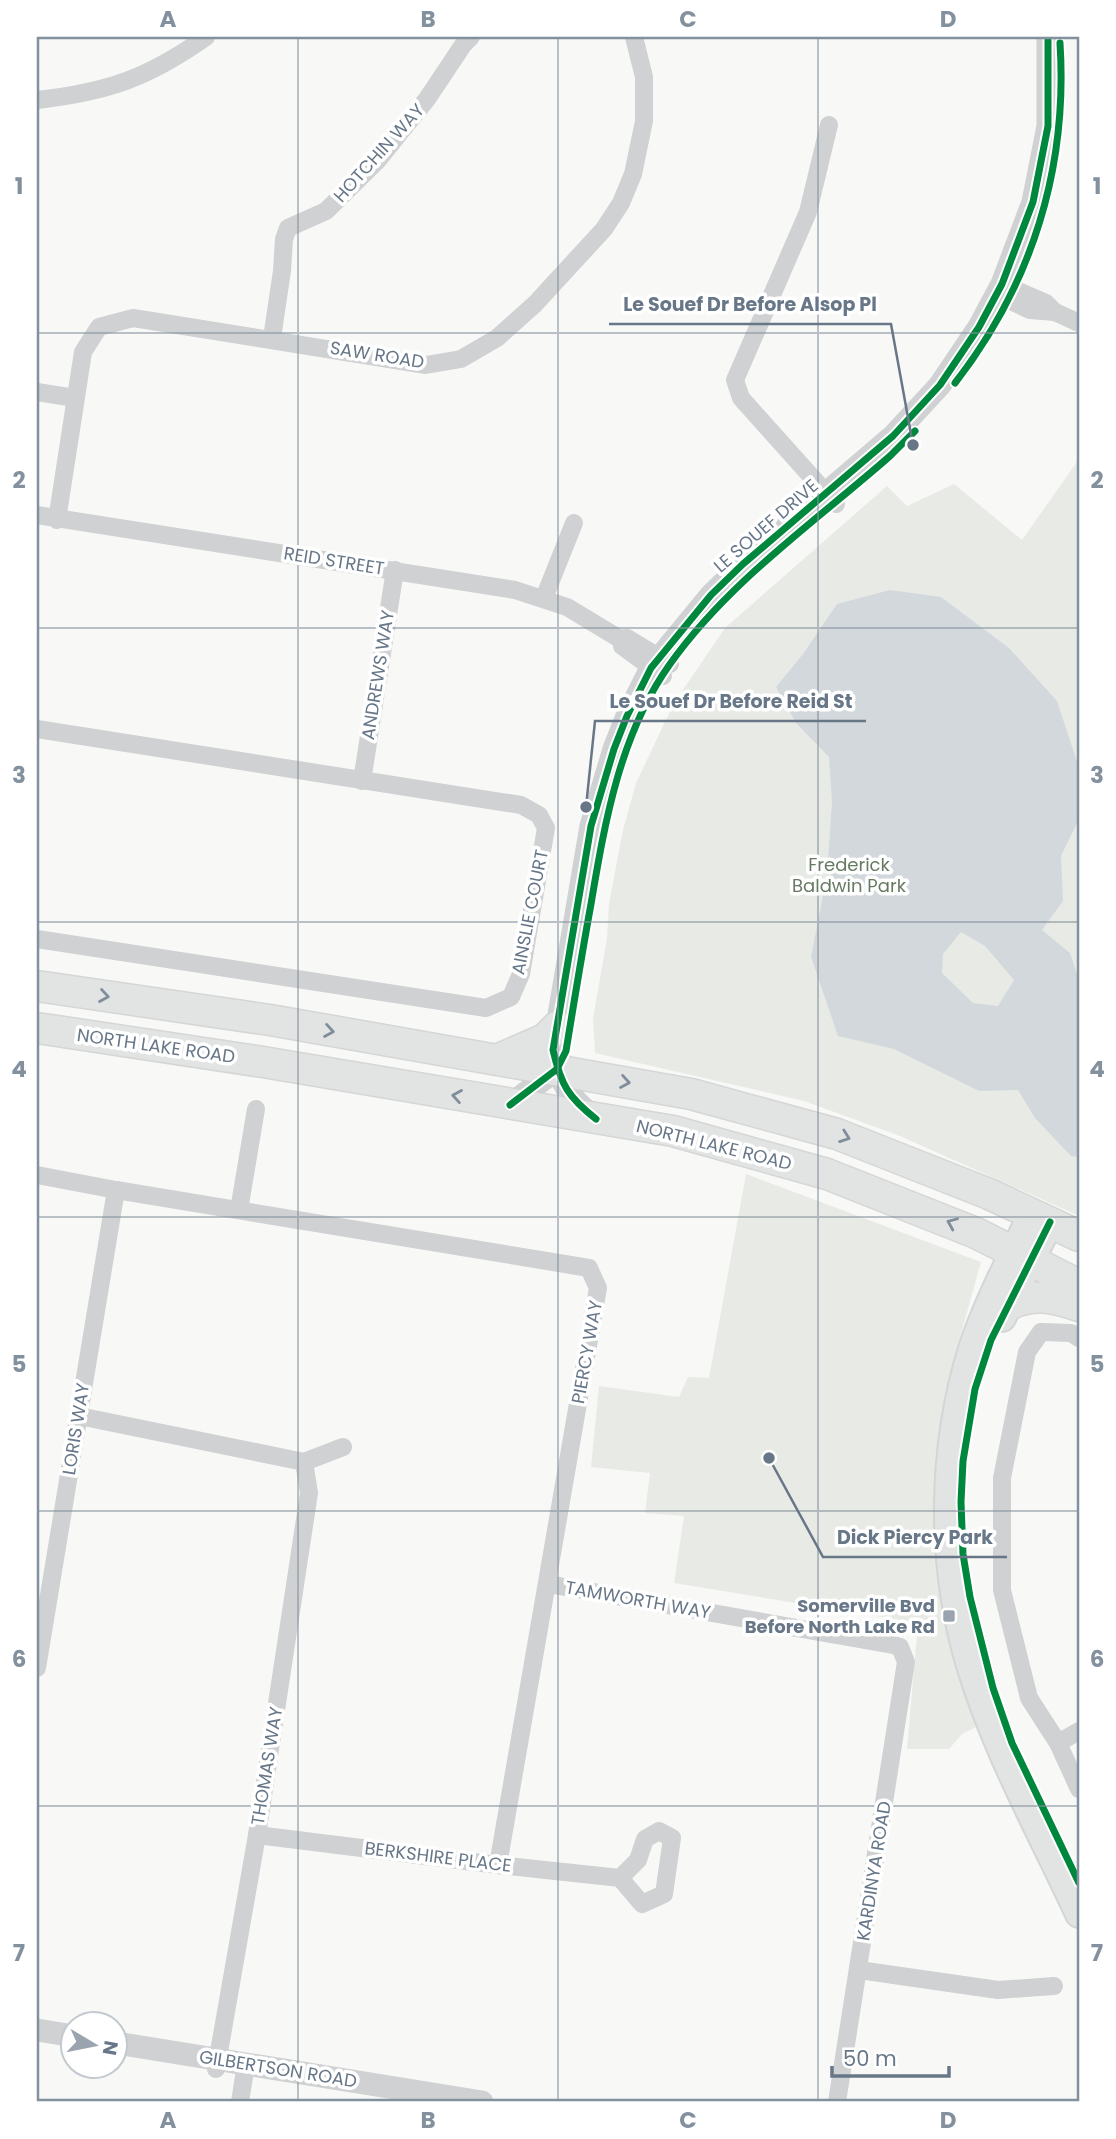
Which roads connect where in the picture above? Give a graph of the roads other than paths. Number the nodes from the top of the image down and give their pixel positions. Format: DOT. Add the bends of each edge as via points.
graph roads {
  1 [pos="206,37"];
  2 [pos="471,37"];
  3 [pos="634,37"];
  4 [pos="1048,37"];
  5 [pos="1060,37"];
  6 [pos="37,100"];
  7 [pos="829,125"];
  8 [pos="1006,292"];
  9 [pos="1079,323"];
  10 [pos="271,338"];
  11 [pos="37,392"];
  12 [pos="75,398"];
  13 [pos="831,499"];
  14 [pos="37,516"];
  15 [pos="57,520"];
  16 [pos="574,523"];
  17 [pos="395,570"];
  18 [pos="544,598"];
  19 [pos="661,666"];
  20 [pos="37,729"];
  21 [pos="362,781"];
  22 [pos="37,939"];
  23 [pos="37,986"];
  24 [pos="557,1027"];
  25 [pos="37,1028"];
  26 [pos="499,1059"];
  27 [pos="557,1069"];
  28 [pos="510,1105"];
  29 [pos="256,1109"];
  30 [pos="596,1119"];
  31 [pos="37,1175"];
  32 [pos="116,1191"];
  33 [pos="239,1210"];
  34 [pos="1041,1218"];
  35 [pos="1079,1236"];
  36 [pos="1023,1255"];
  37 [pos="1079,1285"];
  38 [pos="1008,1305"];
  39 [pos="1079,1306"];
  40 [pos="1079,1338"];
  41 [pos="79,1416"];
  42 [pos="343,1447"];
  43 [pos="303,1462"];
  44 [pos="548,1584"];
  45 [pos="893,1645"];
  46 [pos="37,1668"];
  47 [pos="1079,1731"];
  48 [pos="1058,1743"];
  49 [pos="1079,1789"];
  50 [pos="257,1835"];
  51 [pos="498,1865"];
  52 [pos="620,1878"];
  53 [pos="1079,1883"];
  54 [pos="1079,1914"];
  55 [pos="859,1970"];
  56 [pos="1054,1986"];
  57 [pos="37,2030"];
  58 [pos="60,2034"];
  59 [pos="37,2042"];
  60 [pos="60,2046"];
  61 [pos="130,2046"];
  62 [pos="130,2056"];
  63 [pos="217,2065"];
  64 [pos="245,2070"];
  65 [pos="240,2102"];
  66 [pos="405,2102"];
  67 [pos="482,2102"];
  68 [pos="837,2102"];
  1 -- 6 [label="street" via="175,59 127,82 85,94"];
  2 -- 10 [label="street, HOTCHIN WAY" via="377,161 326,211 288,228"];
  3 -- 10 [label="street, SAW ROAD" via="644,77 644,121 633,174 621,203 579,258 498,338 461,359 426,365"];
  4 -- 8 [label="street, LE SOUEF DRIVE" via="1048,125 1033,202"];
  5 -- 8 [label="street, LE SOUEF DRIVE" via="1062,100 1054,165 1043,211"];
  7 -- 13 [label="street" via="808,212 735,380 741,398"];
  8 -- 9 [label="street" via="1046,303"];
  8 -- 13 [label="street, LE SOUEF DRIVE" via="925,402"];
  10 -- 12 [label="street, SAW ROAD" via="133,318 99,327 83,352"];
  11 -- 12 [label="street"];
  12 -- 15 [label="street, SAW ROAD"];
  13 -- 19 [label="street, LE SOUEF DRIVE" via="743,564 711,596"];
  14 -- 15 [label="street, REID STREET"];
  15 -- 17 [label="street, REID STREET"];
  16 -- 18 [label="street"];
  17 -- 18 [label="street, REID STREET"];
  17 -- 21 [label="street, ANDREWS WAY"];
  18 -- 19 [label="street, REID STREET" via="567,607 620,639 623,648"];
  19 -- 24 [label="street, LE SOUEF DRIVE" via="618,738 598,797"];
  19 -- 27 [label="street, LE SOUEF DRIVE" via="608,806 566,1051"];
  20 -- 21 [label="street, AINSLIE COURT"];
  21 -- 22 [label="street, AINSLIE COURT" via="522,805 539,815 545,828 520,974 511,997 486,1009"];
  23 -- 26 [label="main road, one-way"];
  24 -- 26 [label="main road" via="545,1039"];
  24 -- 27 [label="street, LE SOUEF DRIVE" via="553,1050"];
  28 -- 25 [label="main road, NORTH LAKE ROAD, one-way"];
  26 -- 27 [label="main road"];
  27 -- 28 [label="street"];
  27 -- 30 [label="street, LE SOUEF DRIVE" via="572,1100"];
  27 -- 34 [label="main road, one-way" via="691,1094 837,1134"];
  28 -- 30 [label="main road, NORTH LAKE ROAD"];
  29 -- 33 [label="street"];
  36 -- 30 [label="main road, NORTH LAKE ROAD, one-way" via="827,1174 673,1131"];
  31 -- 32 [label="street, PIERCY WAY"];
  32 -- 33 [label="street, PIERCY WAY"];
  32 -- 41 [label="street, LORIS WAY"];
  33 -- 44 [label="street, PIERCY WAY" via="589,1268 598,1288"];
  34 -- 35 [label="main road"];
  34 -- 36 [label="main road"];
  36 -- 37 [label="main road, NORTH LAKE ROAD"];
  36 -- 38 [label="main road"];
  36 -- 54 [label="main road" via="981,1327 964,1380 951,1458 949,1546 961,1629 980,1694"];
  38 -- 39 [label="main road" via="1034,1296"];
  38 -- 53 [label="main road" via="983,1360 969,1418 961,1502 963,1554 993,1688 1012,1743"];
  40 -- 48 [label="street" via="1071,1333 1041,1332 1027,1352 1002,1478 1002,1590 1029,1698"];
  41 -- 43 [label="street"];
  41 -- 46 [label="street, LORIS WAY"];
  42 -- 43 [label="street"];
  43 -- 50 [label="street, THOMAS WAY" via="309,1493"];
  44 -- 45 [label="street, TAMWORTH WAY"];
  44 -- 51 [label="street, PIERCY WAY"];
  45 -- 55 [label="street, KARDINYA ROAD" via="900,1647 906,1662"];
  47 -- 48 [label="street"];
  48 -- 49 [label="street"];
  50 -- 51 [label="street, BERKSHIRE PLACE"];
  50 -- 63 [label="street, THOMAS WAY"];
  51 -- 52 [label="street, BERKSHIRE PLACE"];
  55 -- 56 [label="street" via="998,1990"];
  55 -- 68 [label="street, KARDINYA ROAD"];
  57 -- 58 [label="street"];
  59 -- 60 [label="street"];
  61 -- 63 [label="street, GILBERTSON ROAD"];
  62 -- 63 [label="street, GILBERTSON ROAD"];
  63 -- 64 [label="street, GILBERTSON ROAD"];
  64 -- 65 [label="street"];
  64 -- 66 [label="street, GILBERTSON ROAD"];
  64 -- 67 [label="street, GILBERTSON ROAD"];
}
